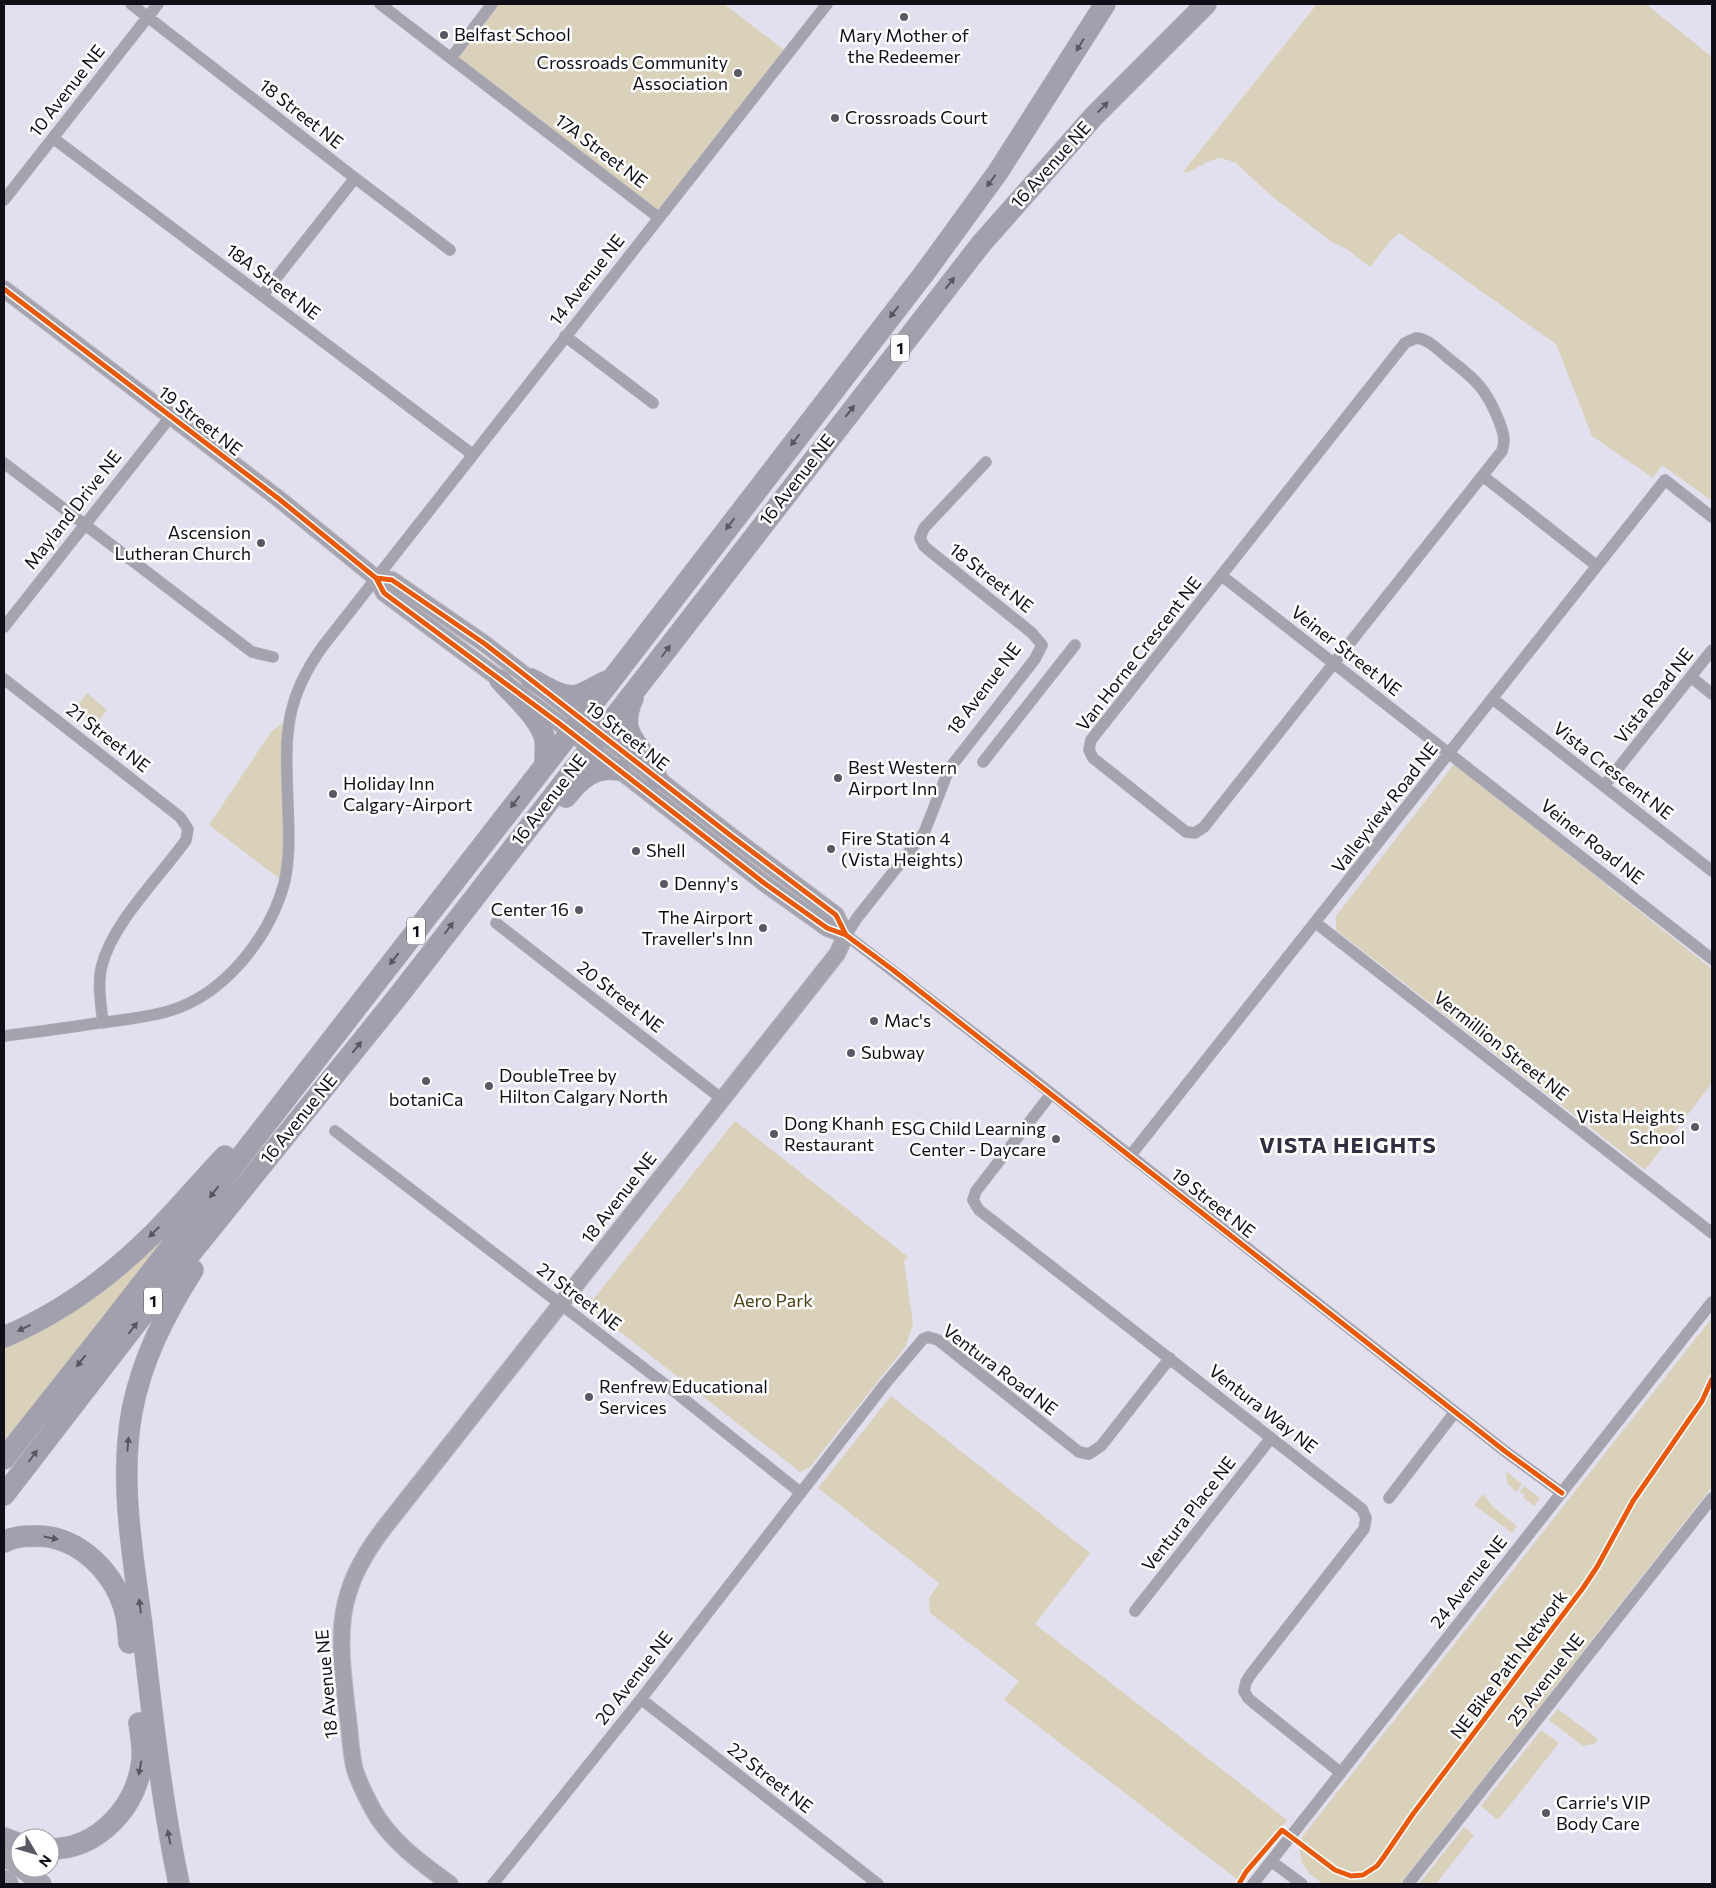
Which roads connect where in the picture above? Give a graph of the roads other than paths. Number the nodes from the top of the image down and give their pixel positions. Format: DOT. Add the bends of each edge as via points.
graph roads {
  1 [pos="131,4"];
  2 [pos="158,4"];
  3 [pos="380,4"];
  4 [pos="492,4"];
  5 [pos="827,4"];
  6 [pos="1105,4"];
  7 [pos="1206,4"];
  8 [pos="148,17"];
  9 [pos="451,58"];
  10 [pos="52,138"];
  11 [pos="355,178"];
  12 [pos="4,200"];
  13 [pos="658,217"];
  14 [pos="450,250"];
  15 [pos="4,289"];
  16 [pos="262,296"];
  17 [pos="565,336"];
  18 [pos="653,403"];
  19 [pos="171,416"];
  20 [pos="472,454"];
  21 [pos="986,462"];
  22 [pos="4,463"];
  23 [pos="1483,476"];
  24 [pos="1712,516"];
  25 [pos="85,523"];
  26 [pos="1596,566"];
  27 [pos="1222,576"];
  28 [pos="376,578"];
  29 [pos="4,628"];
  30 [pos="1042,644"];
  31 [pos="1075,645"];
  32 [pos="1712,650"];
  33 [pos="273,657"];
  34 [pos="1333,663"];
  35 [pos="1691,677"];
  36 [pos="4,679"];
  37 [pos="531,679"];
  38 [pos="612,679"];
  39 [pos="500,680"];
  40 [pos="636,690"];
  41 [pos="1712,694"];
  42 [pos="1493,699"];
  43 [pos="575,725"];
  44 [pos="595,741"];
  45 [pos="1449,755"];
  46 [pos="983,762"];
  47 [pos="545,764"];
  48 [pos="619,770"];
  49 [pos="657,778"];
  50 [pos="1604,786"];
  51 [pos="1712,871"];
  52 [pos="475,895"];
  53 [pos="496,923"];
  54 [pos="1316,923"];
  55 [pos="846,935"];
  56 [pos="1712,959"];
  57 [pos="103,1023"];
  58 [pos="4,1036"];
  59 [pos="1051,1094"];
  60 [pos="286,1098"];
  61 [pos="722,1099"];
  62 [pos="335,1130"];
  63 [pos="1130,1156"];
  64 [pos="250,1179"];
  65 [pos="1712,1234"];
  66 [pos="1712,1302"];
  67 [pos="560,1305"];
  68 [pos="4,1337"];
  69 [pos="1170,1358"];
  70 [pos="1455,1412"];
  71 [pos="1271,1438"];
  72 [pos="4,1459"];
  73 [pos="801,1493"];
  74 [pos="1562,1493"];
  75 [pos="4,1495"];
  76 [pos="1389,1498"];
  77 [pos="1712,1498"];
  78 [pos="4,1542"];
  79 [pos="1135,1611"];
  80 [pos="641,1699"];
  81 [pos="1342,1773"];
  82 [pos="60,1849"];
  83 [pos="1271,1861"];
  84 [pos="4,1880"];
  85 [pos="9,1884"];
  86 [pos="179,1884"];
  87 [pos="450,1884"];
  88 [pos="493,1884"];
  89 [pos="878,1884"];
  90 [pos="1253,1884"];
  91 [pos="1302,1884"];
  92 [pos="1408,1884"];
  1 -- 8 [label="street, 18 Street NE"];
  2 -- 8 [label="street, 10 Avenue NE"];
  3 -- 9 [label="street, 17A Street NE"];
  4 -- 9 [label="street"];
  5 -- 13 [label="street, 14 Avenue NE"];
  6 -- 38 [label="highway, 16 Avenue NE / 1, one-way" via="1008,156 954,232"];
  40 -- 7 [label="highway, 16 Avenue NE / 1, one-way" via="981,244 1094,116"];
  8 -- 10 [label="street, 10 Avenue NE"];
  8 -- 11 [label="street, 18 Street NE"];
  9 -- 13 [label="street, 17A Street NE"];
  10 -- 12 [label="street, 10 Avenue NE"];
  10 -- 16 [label="street, 18A Street NE"];
  11 -- 14 [label="street, 18 Street NE"];
  11 -- 16 [label="street"];
  13 -- 17 [label="street, 14 Avenue NE"];
  15 -- 19 [label="street, 19 Street NE"];
  16 -- 20 [label="street, 18A Street NE"];
  17 -- 18 [label="street"];
  17 -- 20 [label="street, 14 Avenue NE"];
  19 -- 25 [label="street, Mayland Drive NE"];
  19 -- 28 [label="street, 19 Street NE"];
  20 -- 28 [label="street, 14 Avenue NE"];
  21 -- 30 [label="street, 18 Street NE" via="924,528 920,538 924,546"];
  22 -- 25 [label="street"];
  23 -- 26 [label="street"];
  23 -- 27 [label="street, Van Horne Crescent NE" via="1505,443 1491,401 1477,382 1427,341 1410,339"];
  23 -- 34 [label="street, Van Horne Crescent NE"];
  24 -- 26 [label="street, Valleyview Road NE" via="1665,480"];
  25 -- 29 [label="street, Mayland Drive NE"];
  25 -- 33 [label="street" via="252,652"];
  26 -- 42 [label="street, Valleyview Road NE"];
  27 -- 34 [label="street, Veiner Street NE"];
  27 -- 34 [label="street, Van Horne Crescent NE" via="1091,740 1089,750 1093,758 1186,832 1200,831"];
  28 -- 37 [label="street, 19 Street NE" via="392,580"];
  28 -- 39 [label="street, 19 Street NE" via="384,593"];
  28 -- 57 [label="street, 14 Avenue NE" via="312,660 294,697 287,733 287,866 278,902 261,935 240,965 200,996 171,1010"];
  30 -- 55 [label="street, 18 Avenue NE" via="1035,659 949,770 924,833"];
  31 -- 46 [label="street"];
  32 -- 35 [label="street, Vista Road NE"];
  34 -- 45 [label="street, Veiner Street NE"];
  35 -- 41 [label="street"];
  35 -- 50 [label="street, Vista Road NE"];
  36 -- 57 [label="street, 21 Street NE" via="180,817 188,829 183,845 110,942 101,966"];
  37 -- 38 [label="highway" via="552,690 577,695"];
  37 -- 43 [label="street, 19 Street NE"];
  38 -- 43 [label="highway, 16 Avenue NE / 1"];
  39 -- 43 [label="street, 19 Street NE"];
  39 -- 47 [label="highway" via="528,710 544,734"];
  40 -- 44 [label="highway, 16 Avenue NE / 1"];
  40 -- 49 [label="highway" via="627,717 628,730 650,761"];
  42 -- 45 [label="street, Valleyview Road NE"];
  42 -- 50 [label="street, Vista Crescent NE"];
  43 -- 44 [label="street, 19 Street NE"];
  43 -- 47 [label="highway, 16 Avenue NE / 1"];
  44 -- 48 [label="street, 19 Street NE"];
  44 -- 49 [label="street, 19 Street NE"];
  44 -- 52 [label="highway, 16 Avenue NE / 1"];
  45 -- 54 [label="street, Valleyview Road NE"];
  45 -- 56 [label="street, Veiner Road NE"];
  47 -- 60 [label="highway, 16 Avenue NE / 1, one-way"];
  48 -- 52 [label="highway" via="602,770 585,776 496,885"];
  48 -- 55 [label="street, 19 Street NE" via="764,883 827,928"];
  49 -- 55 [label="street, 19 Street NE" via="836,915"];
  50 -- 51 [label="street, Vista Crescent NE"];
  64 -- 52 [label="highway, 16 Avenue NE / 1, one-way"];
  53 -- 61 [label="street, 20 Street NE"];
  54 -- 63 [label="street, Valleyview Road NE"];
  54 -- 65 [label="street, Vermillion Street NE"];
  55 -- 59 [label="street, 19 Street NE"];
  55 -- 61 [label="street, 18 Avenue NE" via="837,954"];
  57 -- 58 [label="street, 14 Avenue NE"];
  59 -- 63 [label="street, 19 Street NE"];
  59 -- 69 [label="street, Ventura Way NE" via="976,1190 973,1200 979,1210"];
  60 -- 68 [label="highway, one-way" via="256,1124 173,1214 116,1268 53,1312"];
  60 -- 72 [label="highway, 16 Avenue NE / 1, one-way"];
  61 -- 67 [label="street, 18 Avenue NE"];
  62 -- 67 [label="street, 21 Street NE"];
  63 -- 70 [label="street, 19 Street NE"];
  75 -- 64 [label="highway, 16 Avenue NE / 1, one-way"];
  86 -- 64 [label="highway, one-way" via="160,1779 132,1540 126,1459 136,1391 148,1353 164,1318 228,1220"];
  66 -- 74 [label="street, 24 Avenue NE"];
  67 -- 73 [label="street, 21 Street NE"];
  67 -- 87 [label="street, 18 Avenue NE" via="375,1540 358,1567 342,1618 341,1655 354,1767 372,1809 390,1833 415,1859"];
  69 -- 71 [label="street, Ventura Way NE"];
  69 -- 73 [label="street, Ventura Road NE" via="1101,1446 1089,1454 1079,1452 938,1340 928,1337 923,1339"];
  70 -- 74 [label="street, 19 Street NE"];
  70 -- 76 [label="street"];
  71 -- 79 [label="street, Ventura Place NE"];
  71 -- 81 [label="street, Ventura Way NE" via="1362,1509 1366,1518 1364,1530 1246,1682 1244,1691 1255,1704"];
  73 -- 80 [label="street, 20 Avenue NE"];
  74 -- 81 [label="street, 24 Avenue NE"];
  77 -- 92 [label="street, 25 Avenue NE"];
  78 -- 82 [label="highway, one-way" via="24,1536 49,1537 89,1554 109,1577 126,1615 142,1748 137,1784 125,1808 99,1833"];
  80 -- 88 [label="street, 20 Avenue NE"];
  80 -- 89 [label="street, 22 Street NE"];
  81 -- 83 [label="street, 24 Avenue NE"];
  83 -- 90 [label="street, 24 Avenue NE"];
  83 -- 91 [label="street"];
  84 -- 85 [label="main road"];
}
